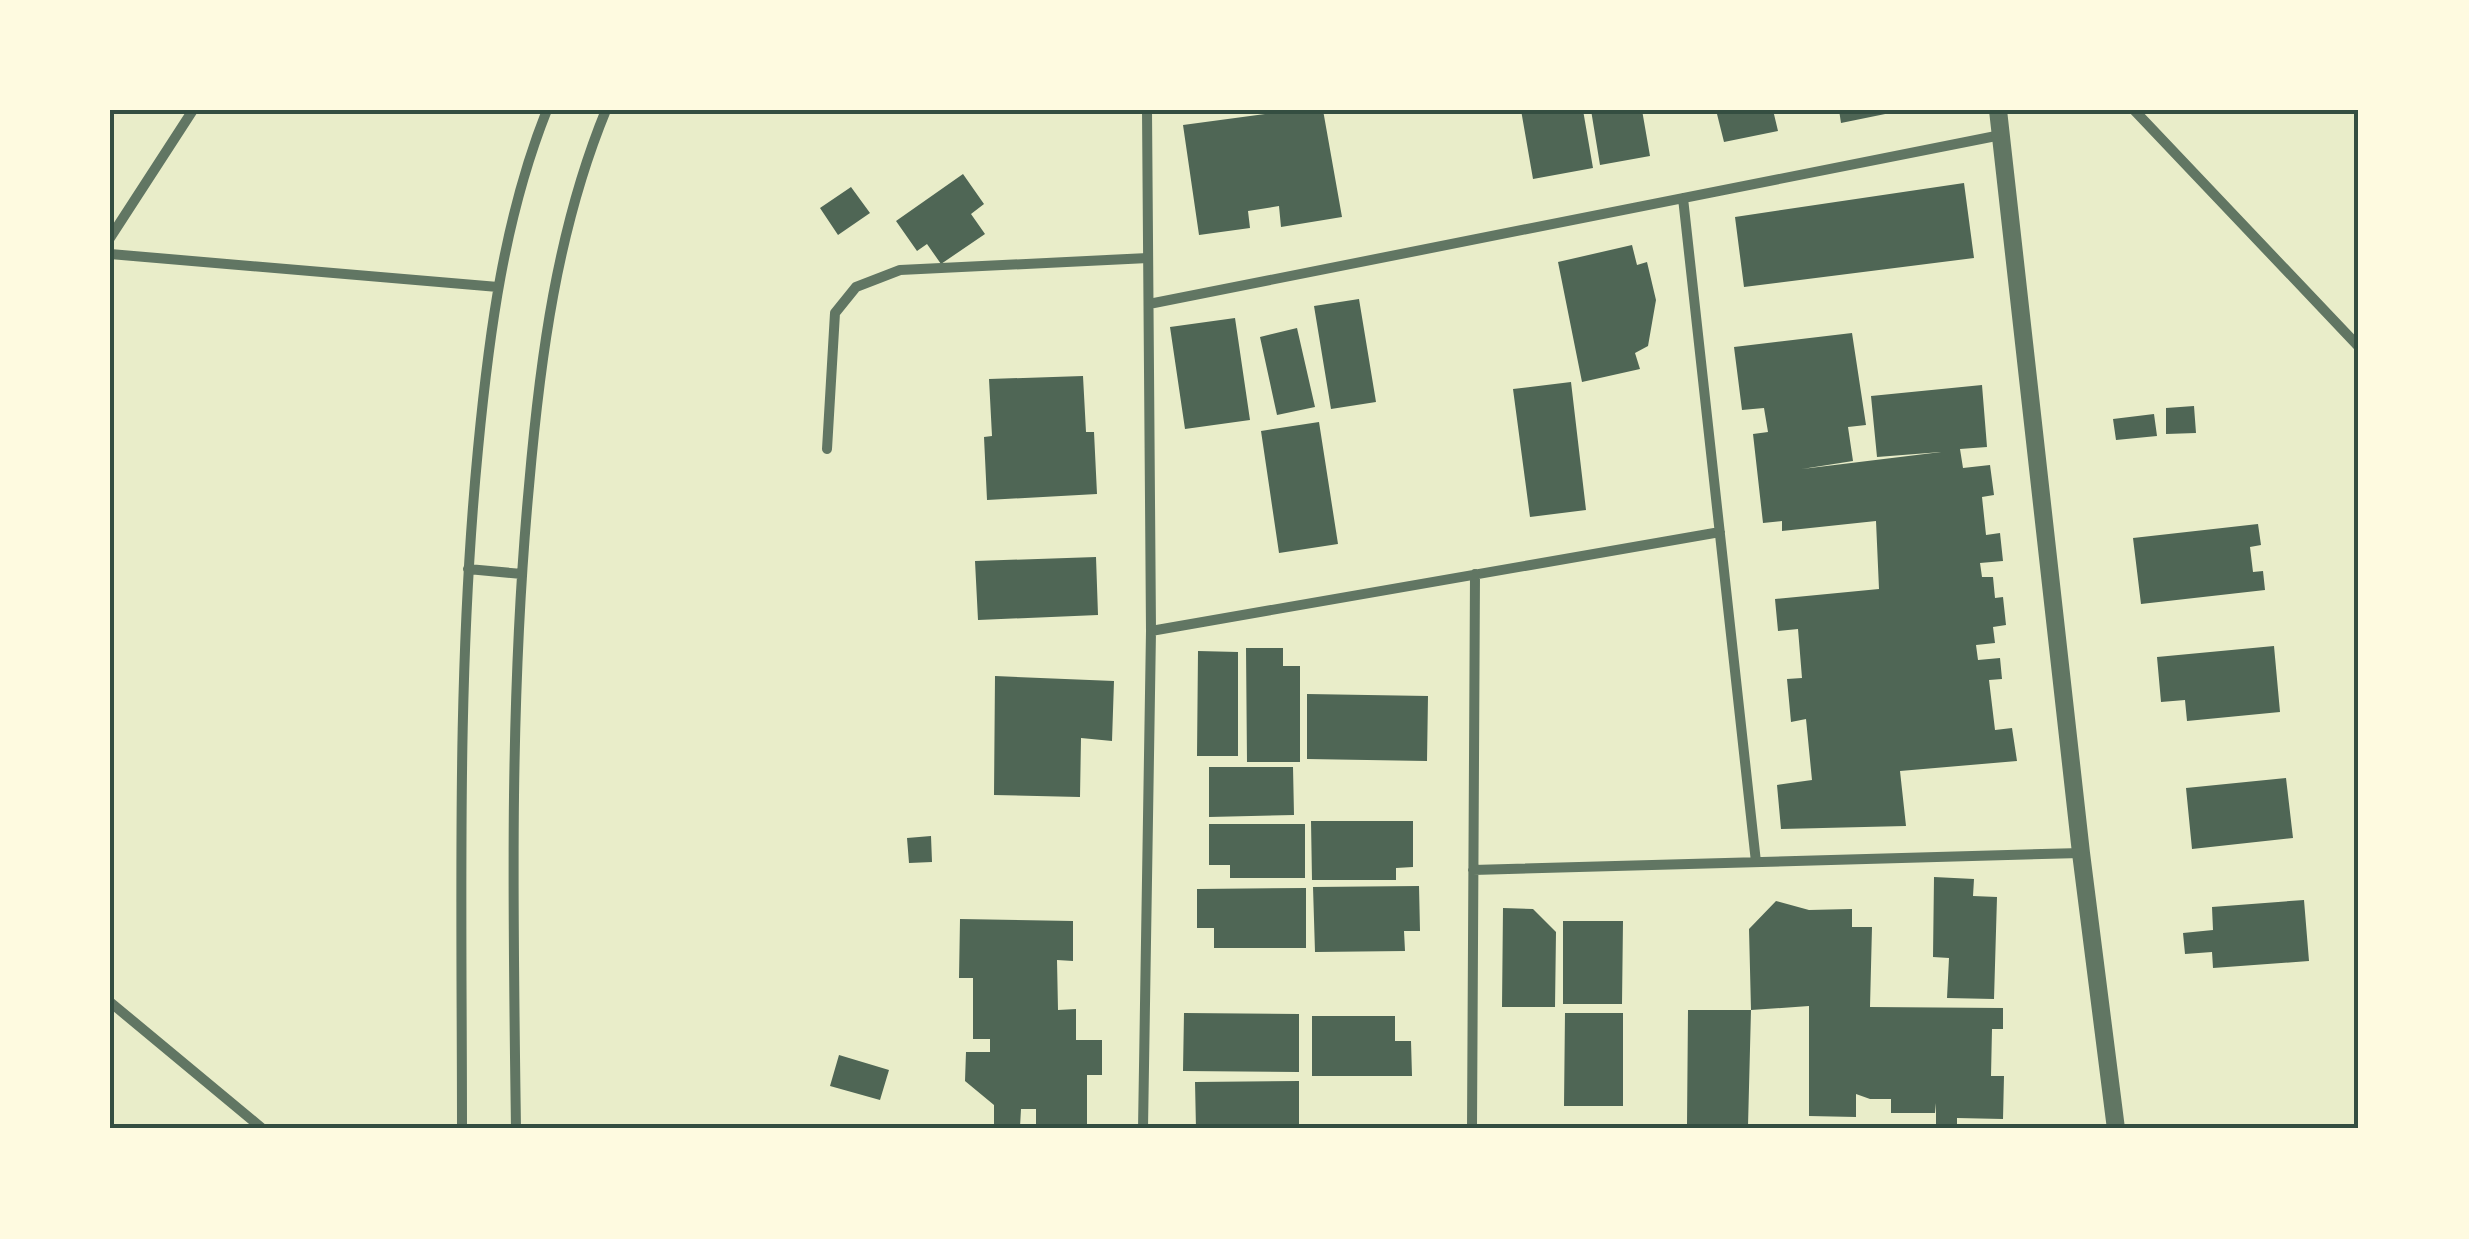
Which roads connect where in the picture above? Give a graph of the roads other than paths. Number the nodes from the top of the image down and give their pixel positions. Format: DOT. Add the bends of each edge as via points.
graph roads {
  1 [pos="193,110"];
  2 [pos="547,110"];
  3 [pos="606,110"];
  4 [pos="1147,110"];
  5 [pos="1998,110"];
  6 [pos="2134,110"];
  7 [pos="2002,135"];
  8 [pos="1683,198"];
  9 [pos="110,238"];
  10 [pos="110,254"];
  11 [pos="1148,258"];
  12 [pos="498,287"];
  13 [pos="1149,304"];
  14 [pos="2359,347"];
  15 [pos="827,449"];
  16 [pos="1720,532"];
  17 [pos="468,569"];
  18 [pos="522,574"];
  19 [pos="1475,574"];
  20 [pos="1151,630"];
  21 [pos="2081,853"];
  22 [pos="1756,862"];
  23 [pos="1473,870"];
  24 [pos="110,1002"];
  25 [pos="2115,1106"];
  26 [pos="263,1129"];
  27 [pos="462,1129"];
  28 [pos="516,1129"];
  29 [pos="1143,1129"];
  30 [pos="1472,1129"];
  31 [pos="2116,1129"];
  32 [pos="2132,1129"];
  1 -- 9 [label="street"];
  2 -- 12 [label="street" via="518,195"];
  3 -- 18 [label="street" via="576,199 548,324"];
  4 -- 11 [label="street"];
  5 -- 7 [label="street"];
  6 -- 14 [label="street"];
  7 -- 8 [label="street"];
  7 -- 21 [label="street"];
  8 -- 13 [label="street"];
  8 -- 16 [label="street"];
  10 -- 12 [label="street"];
  11 -- 13 [label="street"];
  11 -- 15 [label="street" via="900,270 856,287 835,312"];
  12 -- 17 [label="street"];
  13 -- 20 [label="street"];
  16 -- 19 [label="street"];
  16 -- 22 [label="street"];
  17 -- 18 [label="street"];
  17 -- 27 [label="street" via="460,782"];
  18 -- 28 [label="street" via="514,749"];
  19 -- 20 [label="street"];
  19 -- 23 [label="street"];
  20 -- 29 [label="street"];
  21 -- 22 [label="street"];
  21 -- 25 [label="street"];
  22 -- 23 [label="street"];
  23 -- 30 [label="street"];
  24 -- 26 [label="street"];
  25 -- 31 [label="street"];
  25 -- 32 [label="street"];
}
